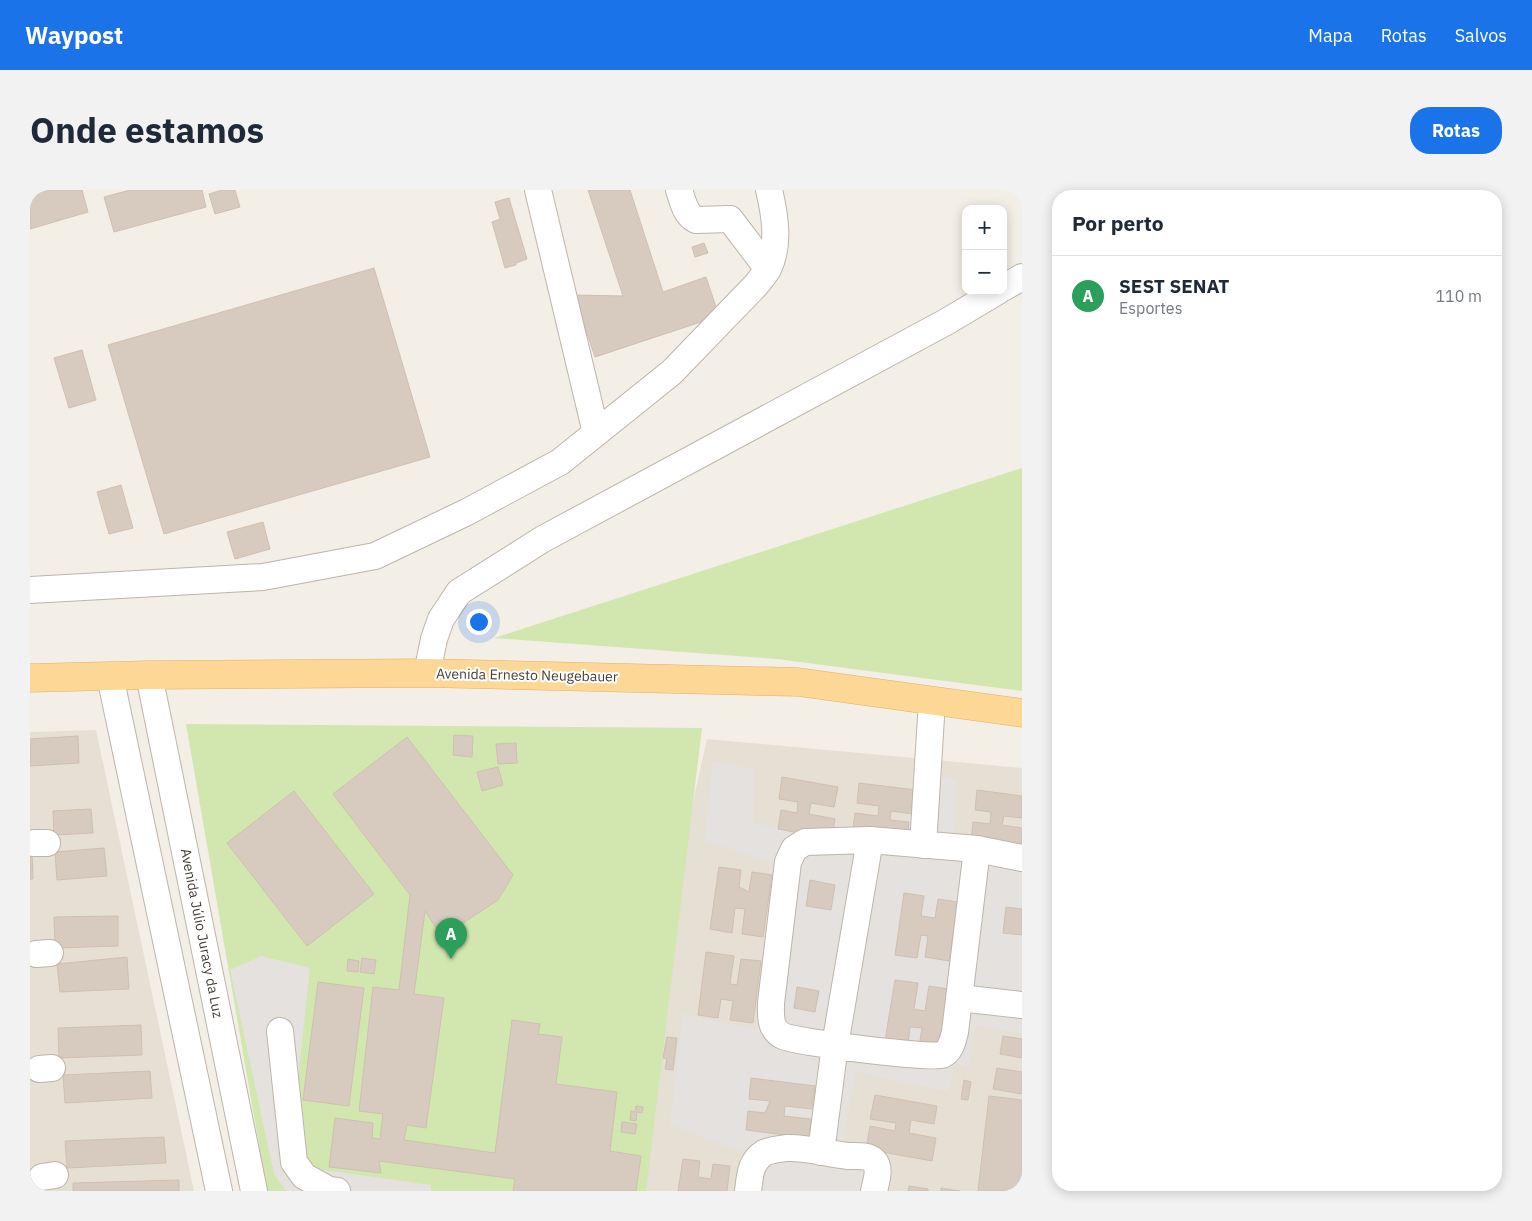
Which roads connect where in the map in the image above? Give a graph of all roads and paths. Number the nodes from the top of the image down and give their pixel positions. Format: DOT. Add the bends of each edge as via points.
graph roads {
  1 [pos="538,190"];
  2 [pos="678,190"];
  3 [pos="769,190"];
  4 [pos="768,269"];
  5 [pos="1022,277"];
  6 [pos="1007,286"];
  7 [pos="991,295"];
  8 [pos="596,433"];
  9 [pos="30,590"];
  10 [pos="427,673"];
  11 [pos="149,675"];
  12 [pos="110,676"];
  13 [pos="30,678"];
  14 [pos="932,701"];
  15 [pos="1022,713"];
  16 [pos="870,840"];
  17 [pos="923,844"];
  18 [pos="977,849"];
  19 [pos="1022,858"];
  20 [pos="960,998"];
  21 [pos="1022,1005"];
  22 [pos="280,1030"];
  23 [pos="835,1045"];
  24 [pos="822,1152"];
  25 [pos="218,1191"];
  26 [pos="254,1191"];
  27 [pos="336,1191"];
  28 [pos="748,1191"];
  29 [pos="874,1191"];
  1 -- 8 [label="street"];
  2 -- 4 [label="street" via="691,218 730,219"];
  3 -- 4 [label="street" via="774,210 775,248"];
  4 -- 8 [label="street" via="672,372"];
  5 -- 6 [label="street"];
  7 -- 10 [label="street" via="543,539 459,592 441,619"];
  8 -- 9 [label="street" via="560,462 375,556 263,578"];
  10 -- 11 [label="main road, Avenida Ernesto Neugebauer"];
  10 -- 14 [label="main road, Avenida Ernesto Neugebauer" via="798,682"];
  11 -- 12 [label="main road, Avenida Ernesto Neugebauer"];
  11 -- 26 [label="street, Avenida Júlio Juracy da Luz"];
  12 -- 13 [label="main road, Avenida Ernesto Neugebauer"];
  12 -- 25 [label="street"];
  14 -- 15 [label="main road, Avenida Ernesto Neugebauer"];
  14 -- 17 [label="street"];
  16 -- 17 [label="street"];
  16 -- 23 [label="street"];
  16 -- 23 [label="street" via="805,842 794,849 788,862 770,1003 771,1020 774,1030 783,1036"];
  17 -- 18 [label="street"];
  18 -- 19 [label="street"];
  18 -- 20 [label="street"];
  20 -- 21 [label="street"];
  20 -- 23 [label="street" via="952,1046 942,1055"];
  22 -- 27 [label="street" via="294,1162 304,1176"];
  23 -- 24 [label="street"];
  24 -- 28 [label="street" via="788,1148 764,1153 751,1168"];
  24 -- 29 [label="street" via="870,1158 876,1162 878,1170"];
}
